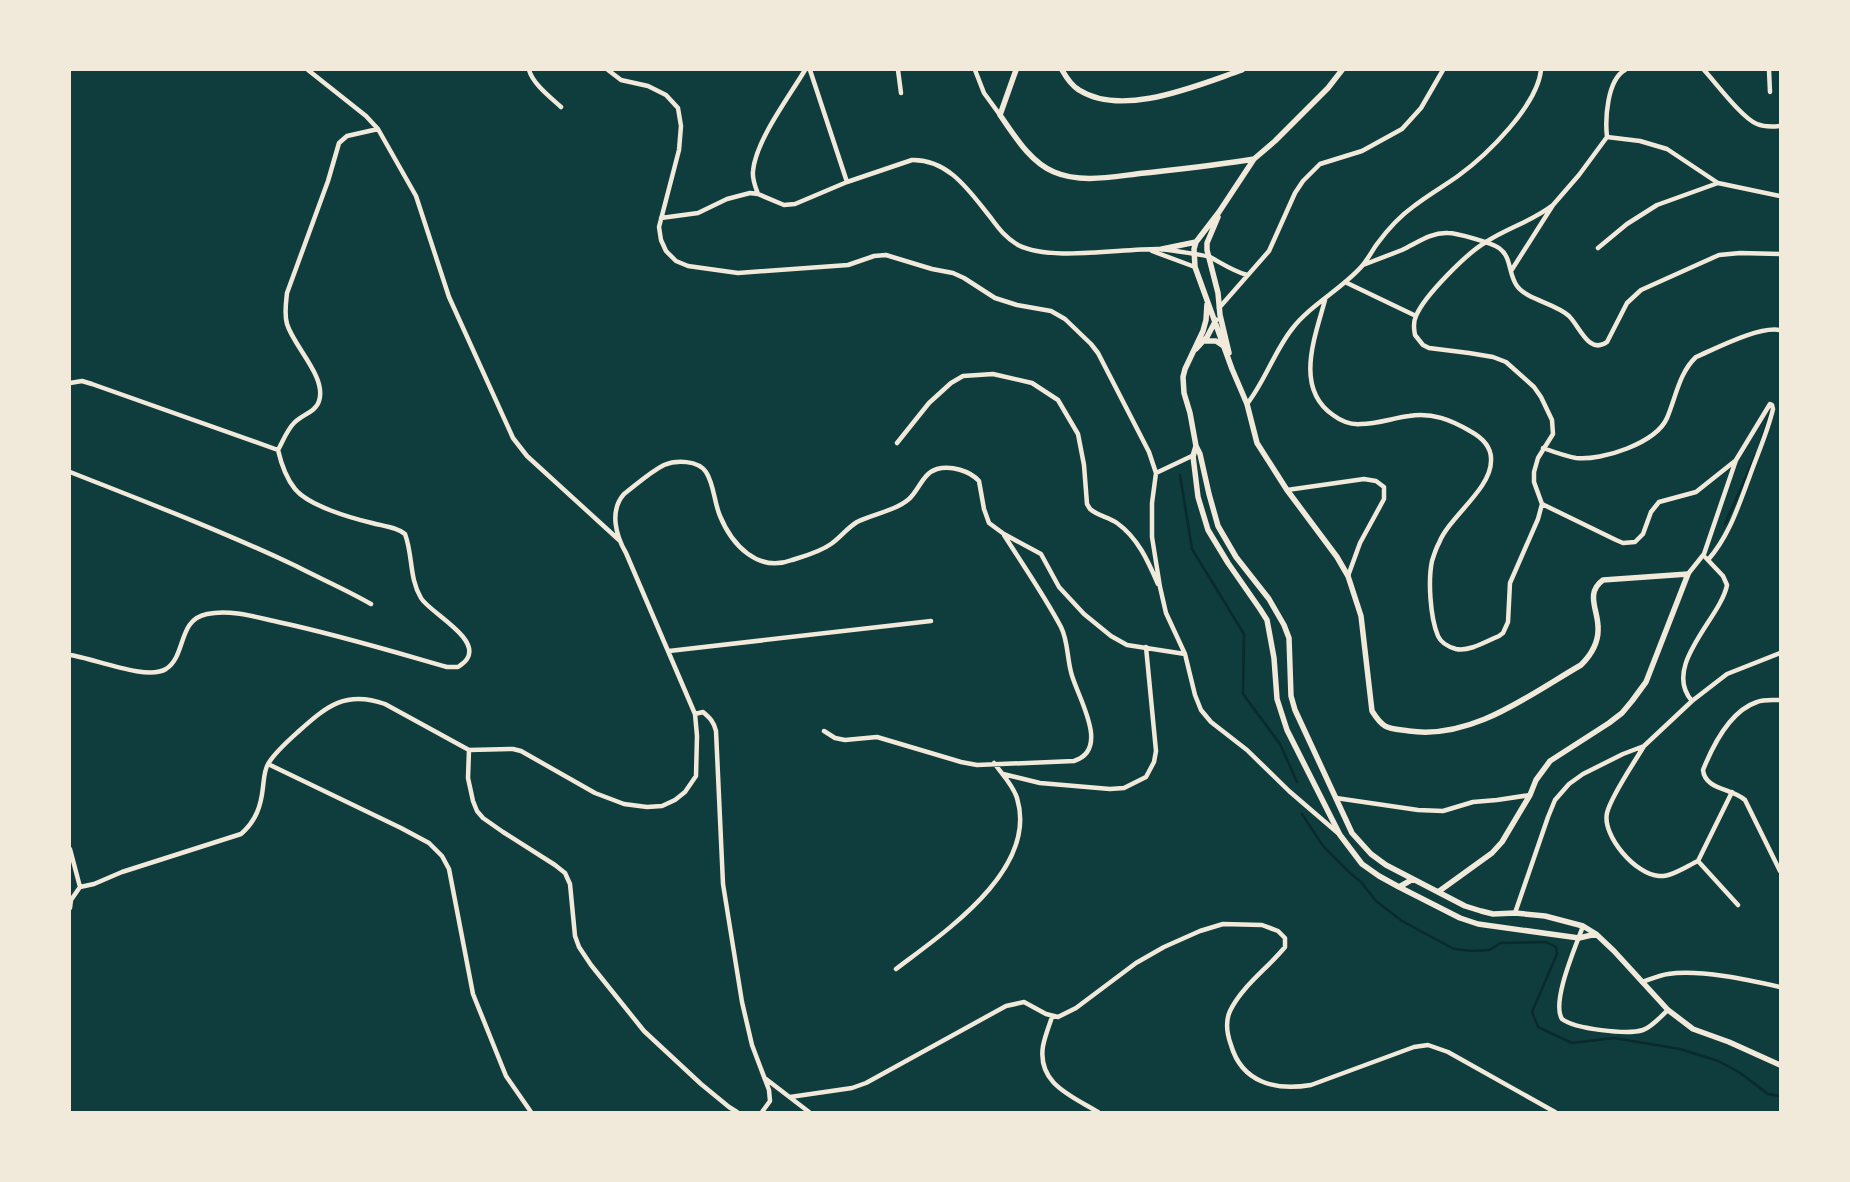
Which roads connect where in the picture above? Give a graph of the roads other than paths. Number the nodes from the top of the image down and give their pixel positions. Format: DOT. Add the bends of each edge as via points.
graph roads {
  1 [pos="308,70"];
  2 [pos="529,70"];
  3 [pos="608,70"];
  4 [pos="805,70"];
  5 [pos="810,70"];
  6 [pos="898,70"];
  7 [pos="975,70"];
  8 [pos="1016,70"];
  9 [pos="1062,70"];
  10 [pos="1242,70"];
  11 [pos="1342,70"];
  12 [pos="1443,70"];
  13 [pos="1541,70"];
  14 [pos="1625,70"];
  15 [pos="1704,70"];
  16 [pos="1769,70"];
  17 [pos="1770,92"];
  18 [pos="901,93"];
  19 [pos="561,107"];
  20 [pos="1000,115"];
  21 [pos="1780,126"];
  22 [pos="378,129"];
  23 [pos="1607,137"];
  24 [pos="1254,159"];
  25 [pos="847,182"];
  26 [pos="1718,183"];
  27 [pos="758,194"];
  28 [pos="1780,196"];
  29 [pos="1553,205"];
  30 [pos="1219,212"];
  31 [pos="660,218"];
  32 [pos="1196,242"];
  33 [pos="1484,243"];
  34 [pos="1598,248"];
  35 [pos="1162,249"];
  36 [pos="1146,250"];
  37 [pos="1780,254"];
  38 [pos="1194,255"];
  39 [pos="1208,256"];
  40 [pos="1363,266"];
  41 [pos="1195,267"];
  42 [pos="1511,271"];
  43 [pos="1247,275"];
  44 [pos="1345,282"];
  45 [pos="1204,292"];
  46 [pos="1218,293"];
  47 [pos="1207,299"];
  48 [pos="1325,300"];
  49 [pos="1219,308"];
  50 [pos="1220,315"];
  51 [pos="1416,316"];
  52 [pos="1215,322"];
  53 [pos="1780,330"];
  54 [pos="1204,341"];
  55 [pos="1224,347"];
  56 [pos="1192,352"];
  57 [pos="1232,368"];
  58 [pos="70,383"];
  59 [pos="1246,404"];
  60 [pos="897,443"];
  61 [pos="1196,446"];
  62 [pos="1543,448"];
  63 [pos="278,450"];
  64 [pos="1200,454"];
  65 [pos="1193,456"];
  66 [pos="1736,460"];
  67 [pos="70,472"];
  68 [pos="1156,473"];
  69 [pos="1287,490"];
  70 [pos="1542,504"];
  71 [pos="1004,534"];
  72 [pos="619,540"];
  73 [pos="1704,554"];
  74 [pos="1708,560"];
  75 [pos="1688,574"];
  76 [pos="1348,576"];
  77 [pos="1160,587"];
  78 [pos="1269,599"];
  79 [pos="371,604"];
  80 [pos="1258,604"];
  81 [pos="931,621"];
  82 [pos="1146,647"];
  83 [pos="669,651"];
  84 [pos="1780,653"];
  85 [pos="1185,654"];
  86 [pos="70,655"];
  87 [pos="1780,700"];
  88 [pos="1692,701"];
  89 [pos="695,714"];
  90 [pos="824,731"];
  91 [pos="1644,746"];
  92 [pos="469,750"];
  93 [pos="268,764"];
  94 [pos="994,764"];
  95 [pos="1003,774"];
  96 [pos="1732,792"];
  97 [pos="1530,795"];
  98 [pos="1336,798"];
  99 [pos="1340,835"];
  100 [pos="70,849"];
  101 [pos="1698,862"];
  102 [pos="1780,871"];
  103 [pos="1413,879"];
  104 [pos="80,887"];
  105 [pos="1399,887"];
  106 [pos="1438,892"];
  107 [pos="70,901"];
  108 [pos="1738,905"];
  109 [pos="70,908"];
  110 [pos="1515,913"];
  111 [pos="1583,926"];
  112 [pos="1596,934"];
  113 [pos="1579,938"];
  114 [pos="896,969"];
  115 [pos="1642,982"];
  116 [pos="1780,987"];
  117 [pos="1668,1010"];
  118 [pos="1052,1017"];
  119 [pos="1780,1065"];
  120 [pos="766,1079"];
  121 [pos="790,1097"];
  122 [pos="531,1112"];
  123 [pos="737,1112"];
  124 [pos="762,1112"];
  125 [pos="809,1112"];
  126 [pos="1098,1112"];
  127 [pos="1555,1112"];
  1 -- 22 [label="street"];
  2 -- 19 [label="street" via="530,75"];
  3 -- 31 [label="street" via="620,80 648,86 666,95 678,108 681,126 679,150"];
  4 -- 27 [label="street" via="757,154 753,172"];
  5 -- 25 [label="street"];
  6 -- 18 [label="street"];
  7 -- 20 [label="street" via="984,93"];
  8 -- 20 [label="street"];
  9 -- 10 [label="street" via="1079,90 1098,98 1119,101 1172,94"];
  11 -- 24 [label="street" via="1328,88"];
  12 -- 43 [label="street" via="1420,108 1402,129 1362,152 1320,164 1303,181 1269,251"];
  13 -- 40 [label="street" via="1530,100 1502,135 1459,176 1397,220"];
  14 -- 23 [label="street" via="1611,87"];
  15 -- 21 [label="street" via="1749,119 1764,126"];
  16 -- 17 [label="street"];
  20 -- 24 [label="street" via="1042,166 1071,177 1101,178"];
  22 -- 63 [label="street" via="347,136 339,143 288,293 287,324 318,378 321,395 317,407 294,423"];
  22 -- 72 [label="street" via="416,196 449,297 513,438 526,456"];
  23 -- 26 [label="street" via="1667,149"];
  23 -- 29 [label="street"];
  24 -- 30 [label="street"];
  25 -- 27 [label="street" via="795,204 784,205"];
  25 -- 36 [label="street" via="912,160 931,162 954,175 1008,239 1030,250 1063,254"];
  26 -- 28 [label="street"];
  26 -- 34 [label="street" via="1658,205 1627,224"];
  27 -- 31 [label="street" via="736,195 698,212"];
  29 -- 33 [label="street"];
  29 -- 42 [label="street"];
  30 -- 32 [label="street"];
  30 -- 39 [label="street" via="1208,243"];
  31 -- 68 [label="street" via="659,234 666,251 676,261 688,266 738,272 848,265 874,256 886,256 953,273 995,298 1051,311 1065,319 1098,353 1149,452"];
  32 -- 35 [label="street"];
  32 -- 38 [label="street"];
  33 -- 40 [label="street" via="1453,234 1438,234"];
  33 -- 42 [label="street" via="1499,248"];
  33 -- 51 [label="street" via="1442,281"];
  35 -- 36 [label="street"];
  35 -- 38 [label="street"];
  36 -- 41 [label="street"];
  37 -- 42 [label="street" via="1719,255 1641,290 1627,303 1602,346 1588,342 1568,315 1516,286"];
  38 -- 39 [label="street"];
  38 -- 41 [label="street"];
  39 -- 43 [label="street"];
  39 -- 46 [label="street"];
  40 -- 44 [label="street"];
  41 -- 45 [label="street"];
  43 -- 49 [label="street"];
  44 -- 48 [label="street"];
  44 -- 51 [label="street"];
  45 -- 46 [label="street"];
  45 -- 47 [label="street"];
  46 -- 49 [label="street"];
  47 -- 52 [label="street"];
  47 -- 56 [label="street" via="1205,326"];
  48 -- 59 [label="street" via="1297,322 1258,390"];
  48 -- 70 [label="street" via="1309,368 1316,399 1324,409 1339,420 1352,424 1410,416 1437,416 1476,434 1489,450 1492,459 1490,469 1440,540 1432,560 1432,614 1443,643 1457,649 1466,648 1503,633 1508,622 1510,583"];
  49 -- 50 [label="street"];
  50 -- 52 [label="street"];
  50 -- 57 [label="street"];
  51 -- 62 [label="street" via="1415,335 1423,345 1502,360 1534,388 1552,420 1553,434"];
  52 -- 54 [label="street"];
  52 -- 55 [label="street"];
  53 -- 62 [label="street" via="1760,332 1696,357 1683,373 1666,420 1649,438 1598,458 1576,458"];
  54 -- 55 [label="street" via="1216,341"];
  54 -- 56 [label="street"];
  55 -- 57 [label="street"];
  56 -- 61 [label="street" via="1183,377"];
  57 -- 59 [label="street"];
  58 -- 63 [label="street" via="82,381 92,384"];
  59 -- 69 [label="street" via="1257,443"];
  60 -- 77 [label="street" via="929,403 963,376 993,374 1032,382 1058,400 1078,434 1090,509 1117,522 1136,541"];
  61 -- 64 [label="street"];
  61 -- 65 [label="street"];
  62 -- 70 [label="street" via="1534,472"];
  63 -- 86 [label="street" via="281,464 295,490 303,496 351,518 397,528 405,534 411,572 421,598 462,635 468,648 467,659 458,667 447,668 294,626 222,613 207,614 188,625 176,657 167,669 156,673 141,673"];
  64 -- 65 [label="street"];
  64 -- 78 [label="street" via="1218,526 1236,557"];
  65 -- 68 [label="street"];
  65 -- 80 [label="street" via="1198,497 1208,530"];
  66 -- 70 [label="street" via="1696,492 1659,502 1651,512 1643,534 1635,542 1623,543"];
  66 -- 73 [label="street"];
  66 -- 74 [label="street" via="1765,410 1772,405 1763,444 1726,536"];
  67 -- 79 [label="street" via="256,547"];
  68 -- 77 [label="street" via="1152,537"];
  69 -- 76 [label="street" via="1337,556"];
  69 -- 76 [label="street" via="1364,479 1384,486 1384,499 1360,543"];
  71 -- 72 [label="street" via="987,518 979,481 962,471 943,468 931,471 908,500 858,522 824,548 786,563 763,562 745,552 732,536 720,516 707,473 695,464 685,462 665,465 618,500 615,513"];
  71 -- 82 [label="street" via="1041,554 1053,578 1071,601 1111,636 1127,644"];
  71 -- 94 [label="street" via="1063,633 1071,672 1089,720 1092,738 1089,749 1074,761"];
  72 -- 83 [label="street"];
  73 -- 74 [label="street"];
  73 -- 75 [label="street"];
  74 -- 88 [label="street" via="1724,576 1727,585 1686,666 1683,684"];
  75 -- 76 [label="street" via="1603,580 1593,594 1598,626 1596,642 1580,665 1496,714 1435,733 1387,727 1380,723 1372,710 1361,616"];
  75 -- 97 [label="street" via="1646,682 1622,713 1550,761"];
  77 -- 85 [label="street" via="1166,613"];
  78 -- 80 [label="street"];
  78 -- 98 [label="street" via="1289,638 1291,696 1295,710"];
  80 -- 99 [label="street" via="1267,620 1282,716"];
  81 -- 83 [label="street"];
  82 -- 85 [label="street"];
  82 -- 95 [label="street" via="1156,751 1146,777 1124,788 1110,789 1040,783"];
  83 -- 89 [label="street"];
  84 -- 88 [label="street" via="1727,674"];
  85 -- 99 [label="street" via="1195,695 1211,722 1247,750"];
  87 -- 96 [label="street" via="1756,702 1739,712 1723,730 1706,762 1705,778 1713,785"];
  88 -- 91 [label="street"];
  89 -- 92 [label="street" via="696,776 685,792 662,806 624,804 609,799 521,751"];
  89 -- 120 [label="street" via="703,712 708,716 716,731 723,884 746,1020"];
  90 -- 94 [label="street" via="845,740 876,737 961,762"];
  91 -- 101 [label="street" via="1606,814 1610,835 1632,863 1653,876 1662,877"];
  91 -- 110 [label="street" via="1583,774 1555,800"];
  92 -- 93 [label="street" via="385,704 357,699 331,705 290,739"];
  92 -- 123 [label="street" via="468,778 477,811 565,873 570,884 574,936 591,965 644,1032"];
  93 -- 104 [label="street" via="258,812 241,834"];
  93 -- 122 [label="street" via="401,828 429,844 442,856 449,870 473,994 506,1076"];
  94 -- 95 [label="street"];
  95 -- 114 [label="street" via="1016,796 1020,811 1016,840 1007,864 965,916"];
  96 -- 101 [label="street"];
  96 -- 102 [label="street" via="1748,804"];
  97 -- 98 [label="street" via="1473,802 1443,812"];
  97 -- 106 [label="street" via="1492,853"];
  98 -- 103 [label="street" via="1352,833 1371,854 1386,866"];
  99 -- 105 [label="street" via="1362,864"];
  100 -- 104 [label="street"];
  101 -- 108 [label="street"];
  103 -- 105 [label="street"];
  103 -- 106 [label="street"];
  104 -- 107 [label="street"];
  105 -- 113 [label="street" via="1478,924"];
  106 -- 110 [label="street" via="1481,911"];
  107 -- 109 [label="street"];
  110 -- 111 [label="street" via="1545,916"];
  111 -- 112 [label="street"];
  111 -- 113 [label="street"];
  112 -- 113 [label="street"];
  112 -- 115 [label="street"];
  113 -- 117 [label="street" via="1560,994 1558,1007 1565,1022 1617,1032 1644,1030"];
  115 -- 116 [label="street" via="1668,974 1695,974 1739,978"];
  115 -- 117 [label="street"];
  117 -- 119 [label="street" via="1693,1029"];
  118 -- 121 [label="street" via="1018,1002 866,1083"];
  118 -- 126 [label="street" via="1043,1046 1044,1068 1062,1092"];
  118 -- 127 [label="street" via="1076,1008 1136,963 1200,931 1223,924 1262,924 1278,931 1285,938 1285,947 1241,994 1228,1016 1227,1034 1234,1057 1250,1075 1275,1086 1298,1087 1428,1045 1452,1054"];
  120 -- 121 [label="street"];
  120 -- 124 [label="street" via="770,1101"];
  121 -- 125 [label="street"];
}
